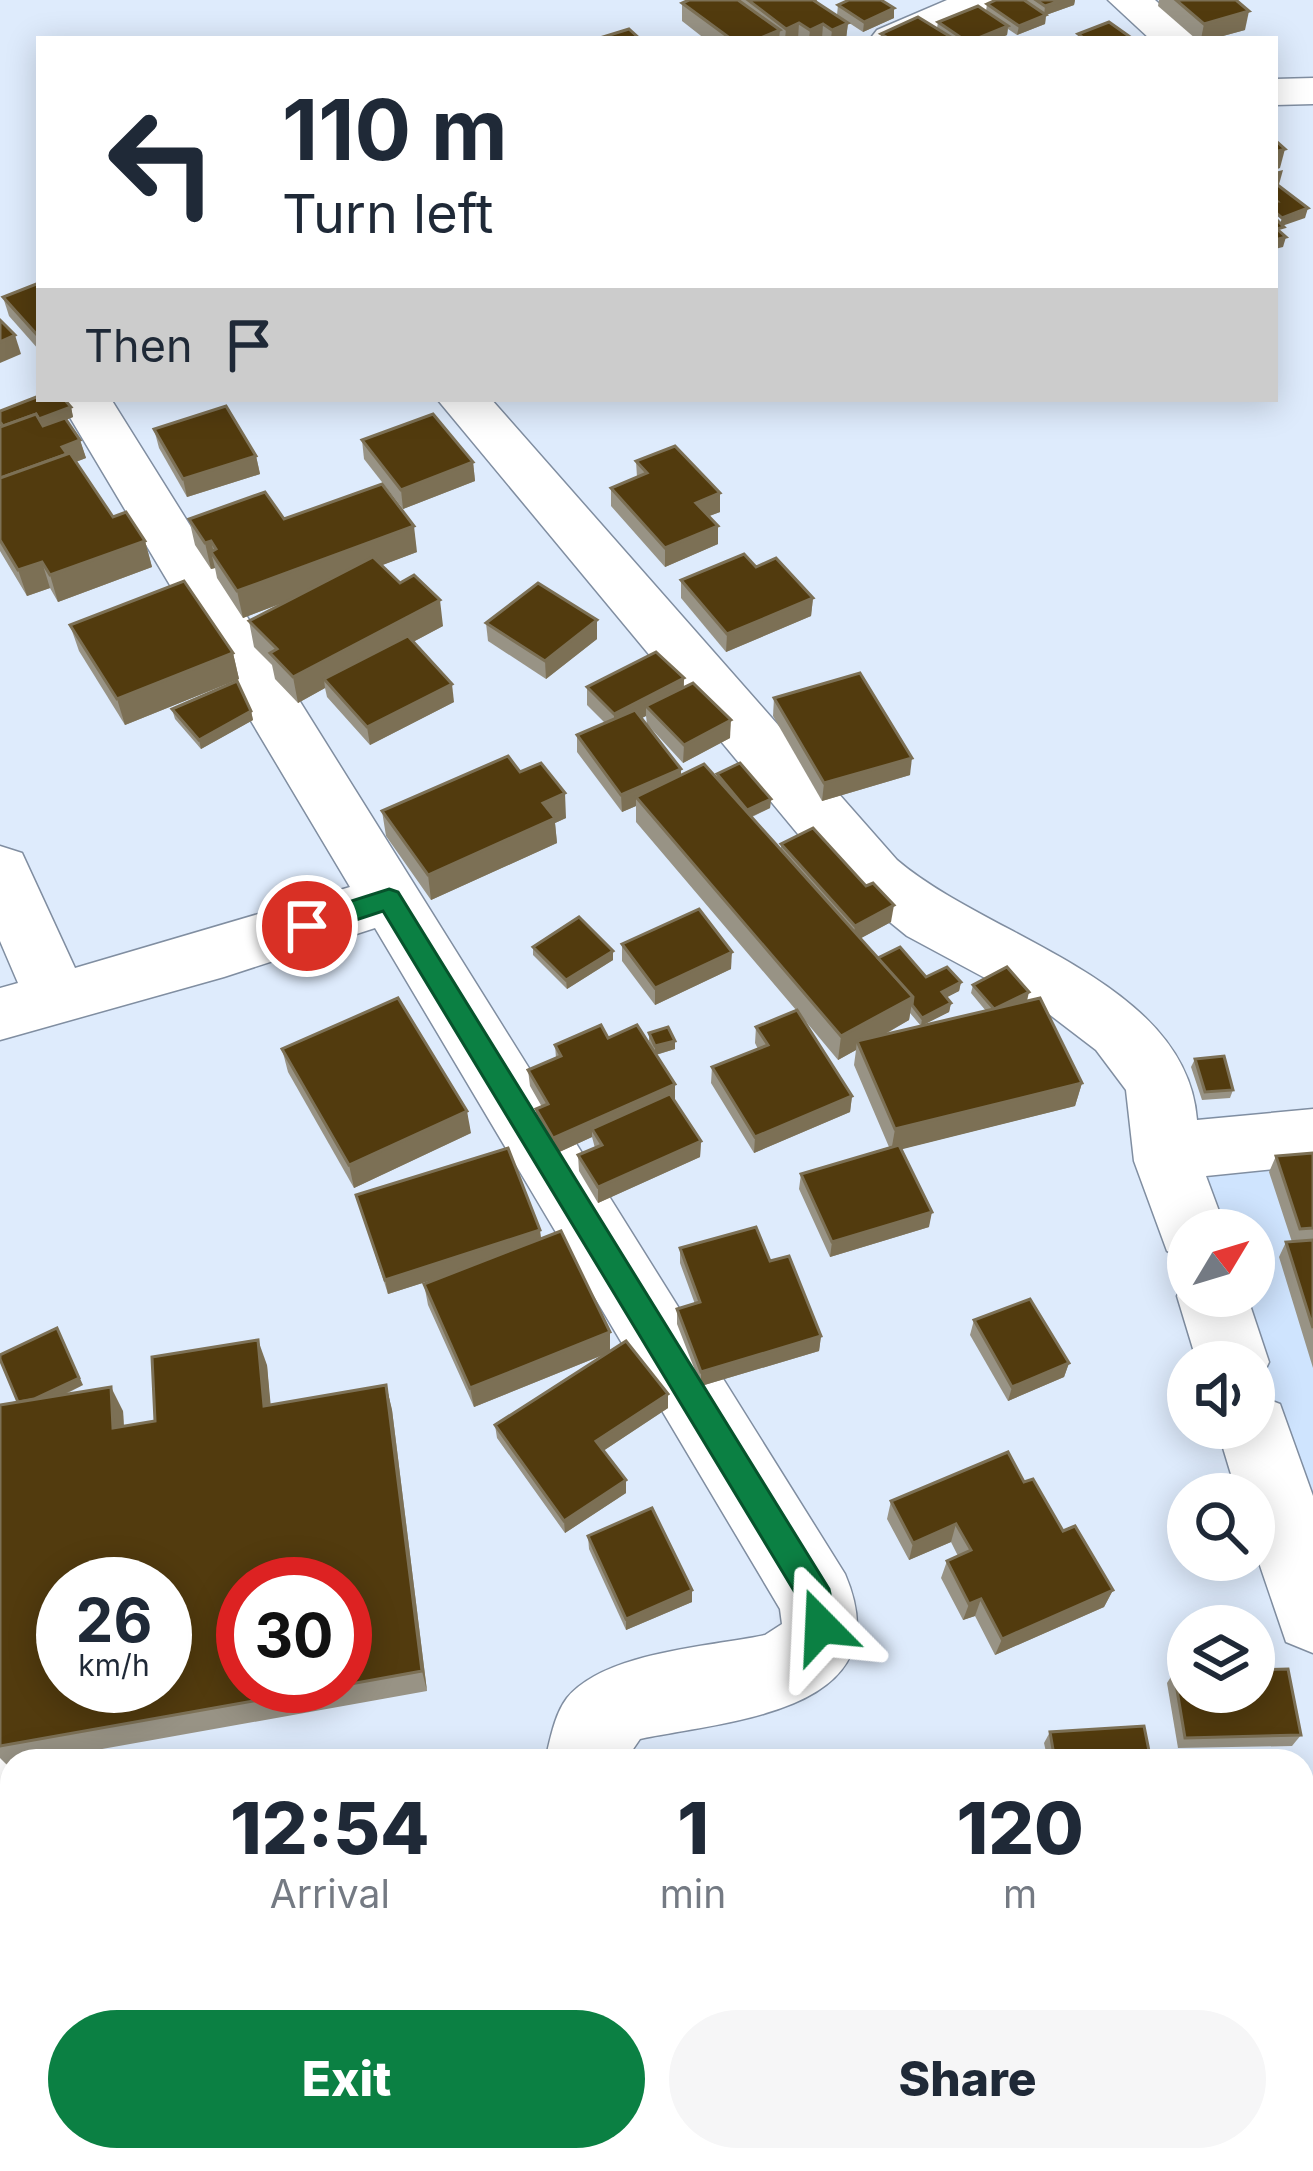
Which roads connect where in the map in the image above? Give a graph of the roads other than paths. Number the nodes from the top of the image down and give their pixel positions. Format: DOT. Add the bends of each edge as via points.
graph roads {
  1 [pos="982,0"];
  2 [pos="1129,0"];
  3 [pos="899,36"];
  4 [pos="1173,36"];
  5 [pos="1313,91"];
  6 [pos="1278,92"];
  7 [pos="88,402"];
  8 [pos="466,402"];
  9 [pos="0,870"];
  10 [pos="389,899"];
  11 [pos="28,1006"];
  12 [pos="1313,1137"];
  13 [pos="1166,1151"];
  14 [pos="1184,1209"];
  15 [pos="1261,1449"];
  16 [pos="1313,1615"];
  17 [pos="588,1749"];
  1 -- 3 [label="street"];
  2 -- 4 [label="street"];
  5 -- 6 [label="street"];
  7 -- 10 [label="street"];
  8 -- 13 [label="street" via="854,859 896,898 1058,985 1108,1023 1160,1090"];
  9 -- 11 [label="street"];
  10 -- 11 [label="street"];
  10 -- 17 [label="street" via="818,1600 814,1648 780,1671 620,1704 593,1729"];
  12 -- 13 [label="street"];
  13 -- 14 [label="street"];
  15 -- 16 [label="street"];
}
